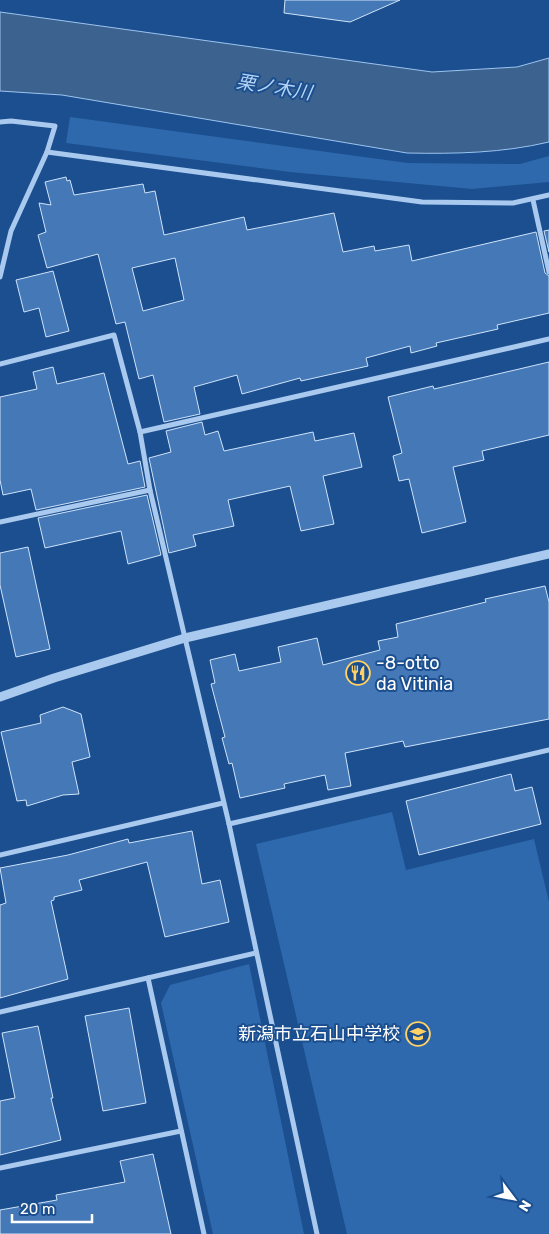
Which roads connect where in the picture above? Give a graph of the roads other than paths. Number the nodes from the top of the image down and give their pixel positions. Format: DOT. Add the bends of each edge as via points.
graph roads {
  1 [pos="0,122"];
  2 [pos="47,152"];
  3 [pos="549,195"];
  4 [pos="533,200"];
  5 [pos="549,272"];
  6 [pos="0,277"];
  7 [pos="549,339"];
  8 [pos="0,364"];
  9 [pos="140,432"];
  10 [pos="150,490"];
  11 [pos="0,522"];
  12 [pos="549,554"];
  13 [pos="185,638"];
  14 [pos="0,697"];
  15 [pos="549,750"];
  16 [pos="223,803"];
  17 [pos="229,824"];
  18 [pos="0,855"];
  19 [pos="256,953"];
  20 [pos="148,978"];
  21 [pos="0,1012"];
  22 [pos="181,1131"];
  23 [pos="0,1168"];
  24 [pos="204,1234"];
  25 [pos="317,1234"];
  1 -- 2 [label="street" via="55,126"];
  2 -- 4 [label="street" via="422,202 513,203"];
  2 -- 6 [label="street" via="11,231"];
  3 -- 4 [label="street"];
  4 -- 5 [label="street"];
  7 -- 9 [label="street"];
  8 -- 9 [label="street" via="114,336"];
  9 -- 10 [label="street"];
  10 -- 11 [label="street"];
  10 -- 13 [label="street"];
  12 -- 13 [label="street"];
  13 -- 14 [label="street"];
  13 -- 16 [label="street"];
  15 -- 17 [label="street"];
  16 -- 17 [label="street"];
  16 -- 18 [label="street"];
  17 -- 19 [label="street"];
  19 -- 20 [label="street"];
  19 -- 25 [label="street"];
  20 -- 21 [label="street"];
  20 -- 22 [label="street"];
  22 -- 23 [label="street"];
  22 -- 24 [label="street"];
}
